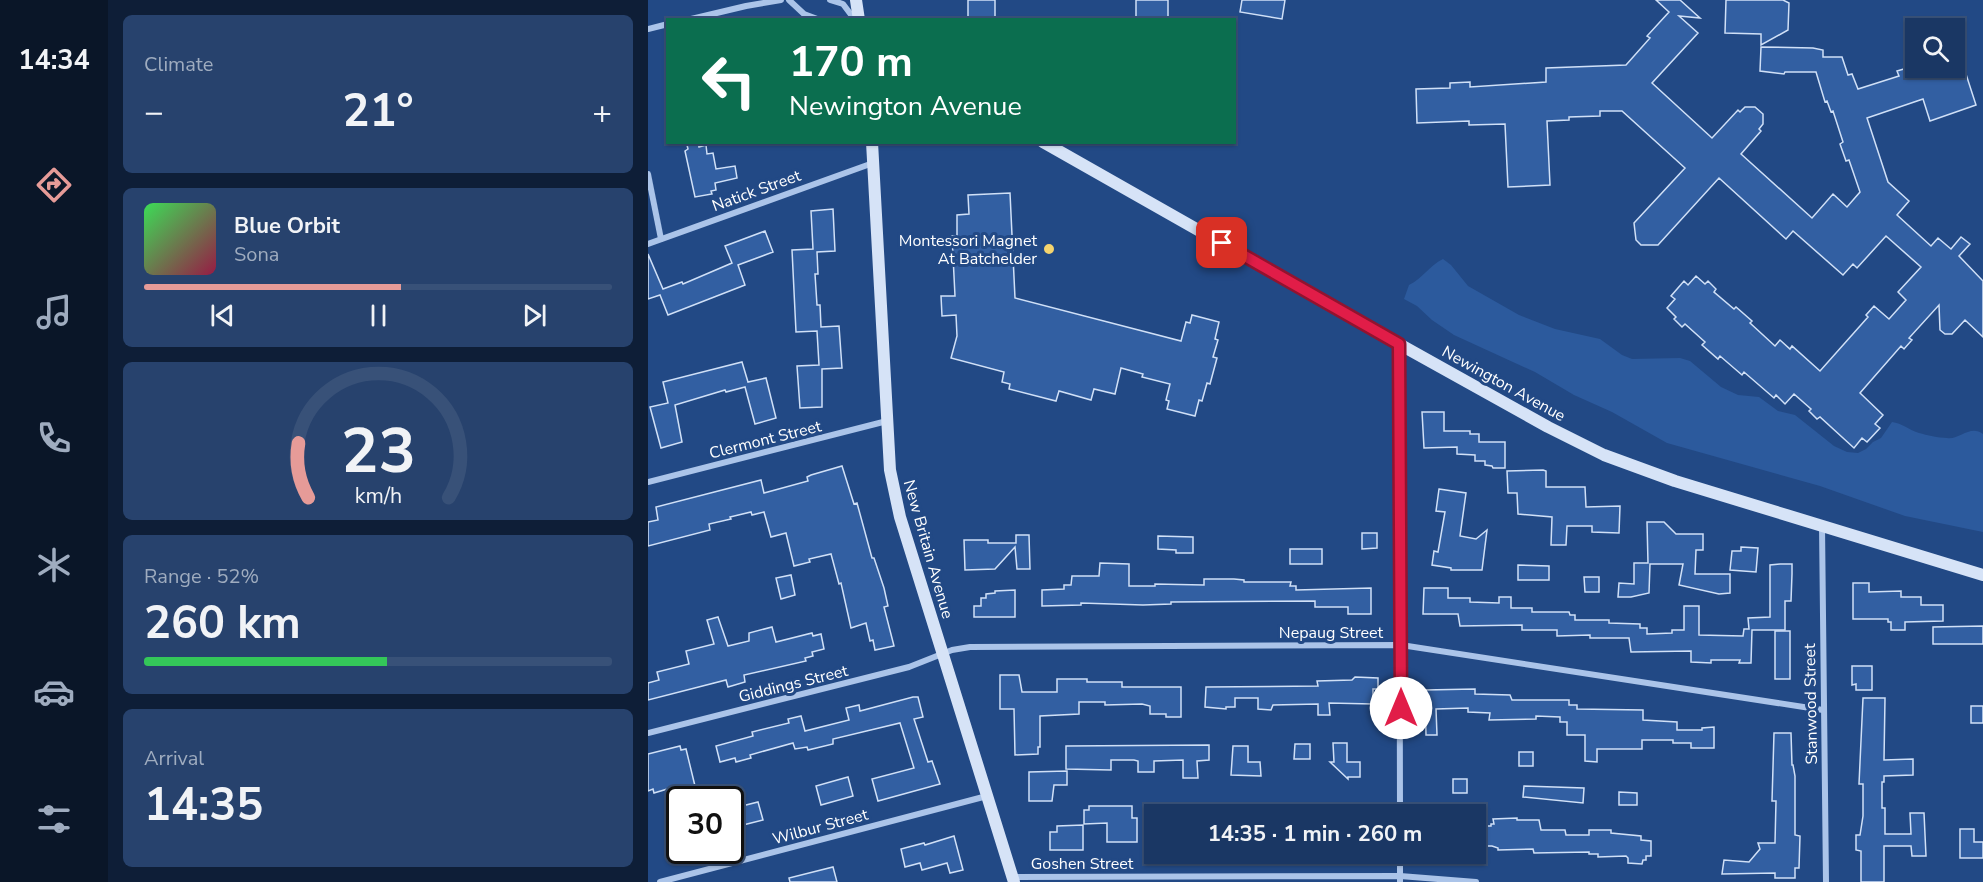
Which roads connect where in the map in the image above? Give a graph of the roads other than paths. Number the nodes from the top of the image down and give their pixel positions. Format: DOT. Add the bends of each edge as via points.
graph roads {
  1 [pos="781,0"];
  2 [pos="789,0"];
  3 [pos="830,0"];
  4 [pos="855,0"];
  5 [pos="695,18"];
  6 [pos="815,18"];
  7 [pos="855,18"];
  8 [pos="857,18"];
  9 [pos="666,24"];
  10 [pos="648,29"];
  11 [pos="872,144"];
  12 [pos="1047,144"];
  13 [pos="873,162"];
  14 [pos="648,174"];
  15 [pos="661,239"];
  16 [pos="648,244"];
  17 [pos="1399,344"];
  18 [pos="888,421"];
  19 [pos="648,482"];
  20 [pos="1822,526"];
  21 [pos="1983,575"];
  22 [pos="1401,645"];
  23 [pos="942,653"];
  24 [pos="1823,710"];
  25 [pos="648,733"];
  26 [pos="987,796"];
  27 [pos="1400,804"];
  28 [pos="1013,879"];
  29 [pos="1400,879"];
  30 [pos="660,882"];
  31 [pos="1476,882"];
  32 [pos="1826,882"];
  1 -- 5 [label="street"];
  2 -- 6 [label="street"];
  3 -- 7 [label="street" via="843,4"];
  4 -- 8 [label="main road"];
  9 -- 10 [label="street"];
  11 -- 13 [label="main road, New Britain Avenue"];
  12 -- 17 [label="main road, Newington Avenue"];
  13 -- 15 [label="street, Natick Street"];
  13 -- 18 [label="main road, New Britain Avenue"];
  14 -- 15 [label="street"];
  15 -- 16 [label="street, Natick Street"];
  17 -- 20 [label="main road, Newington Avenue" via="1604,455"];
  17 -- 22 [label="street"];
  18 -- 19 [label="street, Clermont Street"];
  18 -- 23 [label="main road, New Britain Avenue" via="890,470 900,517"];
  20 -- 21 [label="main road, Newington Avenue"];
  20 -- 24 [label="street, Stanwood Street"];
  22 -- 23 [label="street, Nepaug Street" via="970,647"];
  22 -- 24 [label="street, Nepaug Street"];
  22 -- 27 [label="street"];
  23 -- 25 [label="street, Giddings Street" via="909,667"];
  23 -- 26 [label="main road, New Britain Avenue"];
  24 -- 32 [label="street, Stanwood Street"];
  26 -- 28 [label="main road, New Britain Avenue"];
  26 -- 30 [label="street, Wilbur Street"];
  28 -- 29 [label="street, Goshen Street"];
  29 -- 31 [label="street, Goshen Street"];
}
